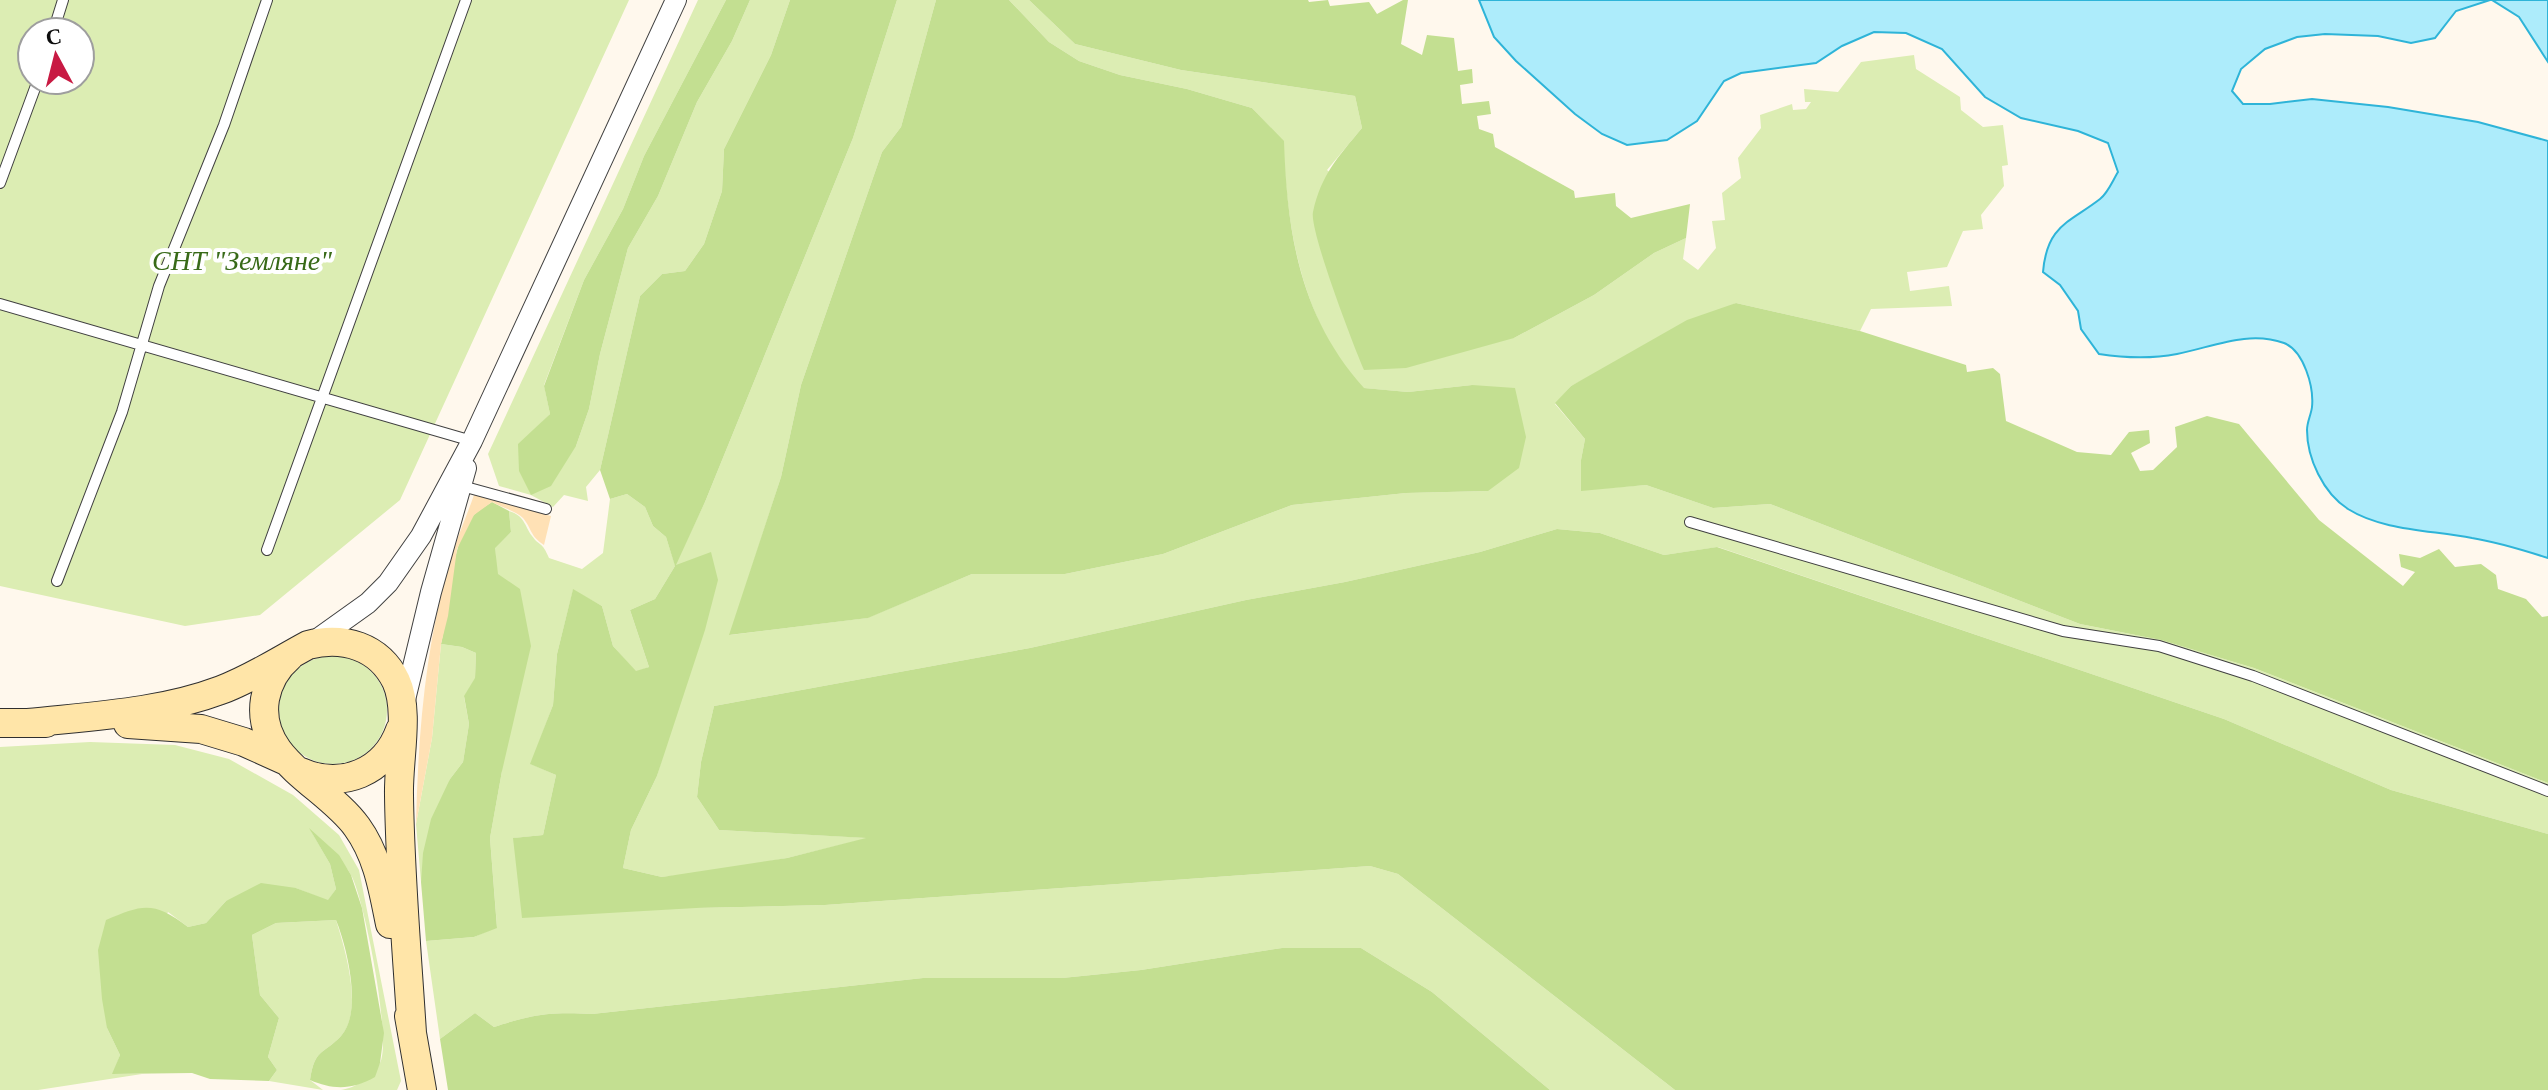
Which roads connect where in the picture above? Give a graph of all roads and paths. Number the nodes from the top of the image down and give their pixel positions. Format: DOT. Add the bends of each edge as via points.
graph roads {
  1 [pos="267,0"];
  2 [pos="466,0"];
  3 [pos="676,0"];
  4 [pos="32,96"];
  5 [pos="0,183"];
  6 [pos="0,304"];
  7 [pos="141,344"];
  8 [pos="323,396"];
  9 [pos="472,441"];
  10 [pos="462,486"];
  11 [pos="546,509"];
  12 [pos="1690,522"];
  13 [pos="267,550"];
  14 [pos="57,581"];
  15 [pos="302,649"];
  16 [pos="402,716"];
  17 [pos="14,723"];
  18 [pos="289,764"];
  19 [pos="2548,791"];
  20 [pos="412,1033"];
  21 [pos="422,1090"];
  1 -- 7 [label="lane"];
  2 -- 8 [label="lane"];
  3 -- 9 [label="street"];
  4 -- 5 [label="lane"];
  6 -- 7 [label="lane"];
  7 -- 8 [label="lane"];
  7 -- 14 [label="lane" via="122,412"];
  8 -- 9 [label="lane"];
  8 -- 13 [label="lane"];
  9 -- 10 [label="street"];
  9 -- 15 [label="street" via="421,536 388,583"];
  10 -- 11 [label="lane"];
  10 -- 16 [label="street"];
  12 -- 19 [label="lane" via="2063,631 2159,646 2268,682"];
  15 -- 16 [label="street" via="321,642 348,642 373,653 391,672 402,697"];
  15 -- 17 [label="street" via="200,697 152,708"];
  15 -- 18 [label="street" via="285,660 269,683 264,710 269,737"];
  16 -- 18 [label="street" via="388,753 360,774 326,779"];
  16 -- 20 [label="street" via="400,845"];
  17 -- 18 [label="street" via="201,729"];
  18 -- 20 [label="street" via="344,811 375,860"];
  20 -- 21 [label="street"];
}
